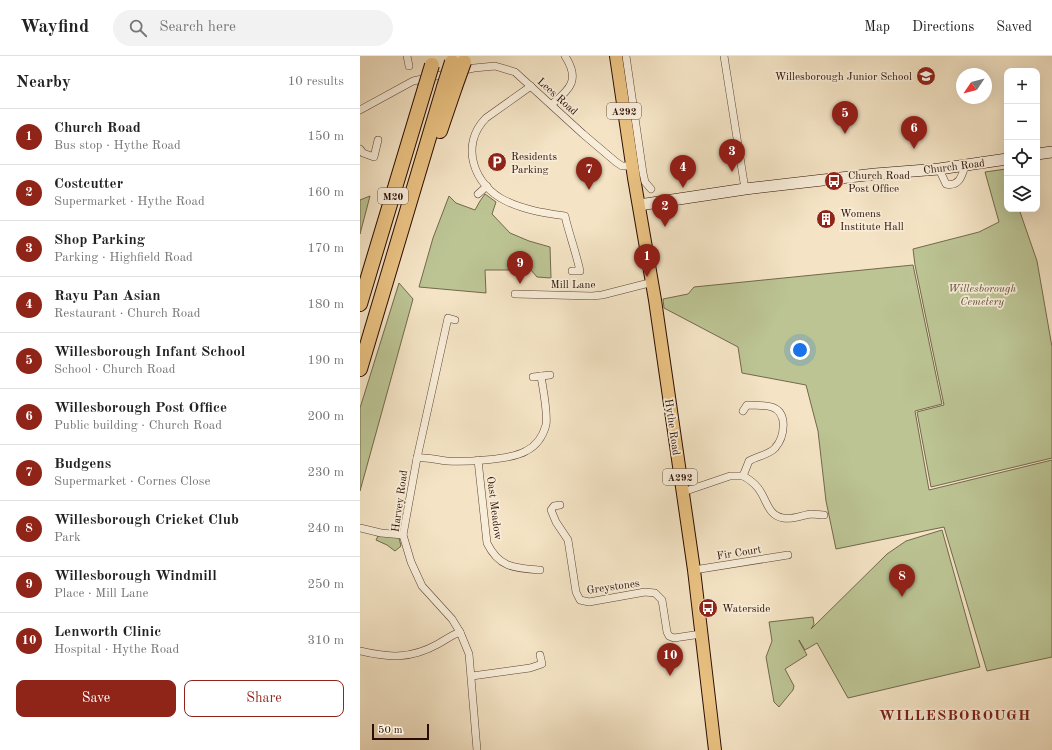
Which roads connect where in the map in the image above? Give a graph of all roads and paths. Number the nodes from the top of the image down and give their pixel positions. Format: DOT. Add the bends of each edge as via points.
graph roads {
  1 [pos="407,56"];
  2 [pos="565,56"];
  3 [pos="616,56"];
  4 [pos="626,56"];
  5 [pos="724,56"];
  6 [pos="459,59"];
  7 [pos="433,60"];
  8 [pos="409,66"];
  9 [pos="531,86"];
  10 [pos="552,104"];
  11 [pos="362,106"];
  12 [pos="632,129"];
  13 [pos="378,140"];
  14 [pos="360,149"];
  15 [pos="1052,152"];
  16 [pos="1040,154"];
  17 [pos="1004,160"];
  18 [pos="632,166"];
  19 [pos="965,166"];
  20 [pos="939,169"];
  21 [pos="487,186"];
  22 [pos="650,189"];
  23 [pos="745,189"];
  24 [pos="478,194"];
  25 [pos="639,205"];
  26 [pos="572,271"];
  27 [pos="652,282"];
  28 [pos="515,294"];
  29 [pos="360,304"];
  30 [pos="455,320"];
  31 [pos="360,369"];
  32 [pos="550,375"];
  33 [pos="541,376"];
  34 [pos="533,377"];
  35 [pos="745,405"];
  36 [pos="417,458"];
  37 [pos="478,460"];
  38 [pos="743,476"];
  39 [pos="683,492"];
  40 [pos="560,505"];
  41 [pos="824,515"];
  42 [pos="360,528"];
  43 [pos="403,535"];
  44 [pos="788,555"];
  45 [pos="540,570"];
  46 [pos="694,570"];
  47 [pos="460,632"];
  48 [pos="701,634"];
  49 [pos="360,651"];
  50 [pos="540,655"];
  51 [pos="472,676"];
  52 [pos="477,750"];
  53 [pos="715,750"];
  1 -- 8 [label="street"];
  2 -- 10 [label="street" via="572,71 573,82 565,94"];
  3 -- 12 [label="main road, Hythe Road / A292"];
  4 -- 12 [label="street, Hythe Road"];
  5 -- 23 [label="street"];
  6 -- 31 [label="highway, M20, bridge" via="390,267"];
  7 -- 29 [label="highway, M20, bridge"];
  9 -- 10 [label="street, Lees Road"];
  9 -- 11 [label="street, Lees Road" via="515,72 495,66 474,68 413,81"];
  9 -- 21 [label="street" via="486,118 474,135 472,155 478,173"];
  10 -- 18 [label="street, Lees Road" via="616,162 622,166"];
  12 -- 18 [label="main road, Hythe Road / A292"];
  12 -- 22 [label="street, Hythe Road" via="645,182"];
  13 -- 14 [label="street" via="374,157"];
  15 -- 16 [label="street"];
  17 -- 19 [label="street, Church Road"];
  18 -- 25 [label="main road, Hythe Road / A292"];
  19 -- 20 [label="street, Church Road"];
  19 -- 20 [label="street" via="958,182 951,185 946,184"];
  20 -- 23 [label="street, Church Road"];
  21 -- 24 [label="street"];
  21 -- 26 [label="street" via="501,198 517,206 565,216 580,271"];
  23 -- 25 [label="street, Church Road"];
  25 -- 27 [label="main road, Hythe Road / A292"];
  27 -- 28 [label="street, Mill Lane" via="592,296"];
  27 -- 39 [label="main road, Hythe Road / A292"];
  30 -- 36 [label="street, Harvey Road" via="448,318"];
  32 -- 33 [label="street"];
  33 -- 34 [label="street"];
  33 -- 37 [label="street" via="546,423 540,440 526,452"];
  35 -- 38 [label="street" via="772,407 784,421 783,432 775,448 749,461"];
  36 -- 37 [label="street"];
  36 -- 43 [label="street, Harvey Road"];
  37 -- 45 [label="street, Oast Meadow" via="487,543 492,553 508,566"];
  38 -- 39 [label="street" via="730,476"];
  38 -- 41 [label="street" via="757,486 770,511 777,516 790,519 812,514"];
  39 -- 46 [label="main road, Hythe Road / A292"];
  40 -- 48 [label="street, Greystones" via="554,506 551,510 568,540 576,592 580,600 588,602 645,592 655,593 662,600 669,636 674,638"];
  42 -- 43 [label="street"];
  43 -- 47 [label="street, Harvey Road" via="413,569 422,586 452,619"];
  44 -- 46 [label="street, Fir Court"];
  46 -- 48 [label="main road, Hythe Road / A292"];
  47 -- 49 [label="street" via="424,651 407,656"];
  47 -- 51 [label="street, Harvey Road" via="469,654"];
  48 -- 53 [label="main road, Hythe Road / A292"];
  50 -- 51 [label="street" via="542,664 530,668"];
  51 -- 52 [label="street, Harvey Road"];
}
